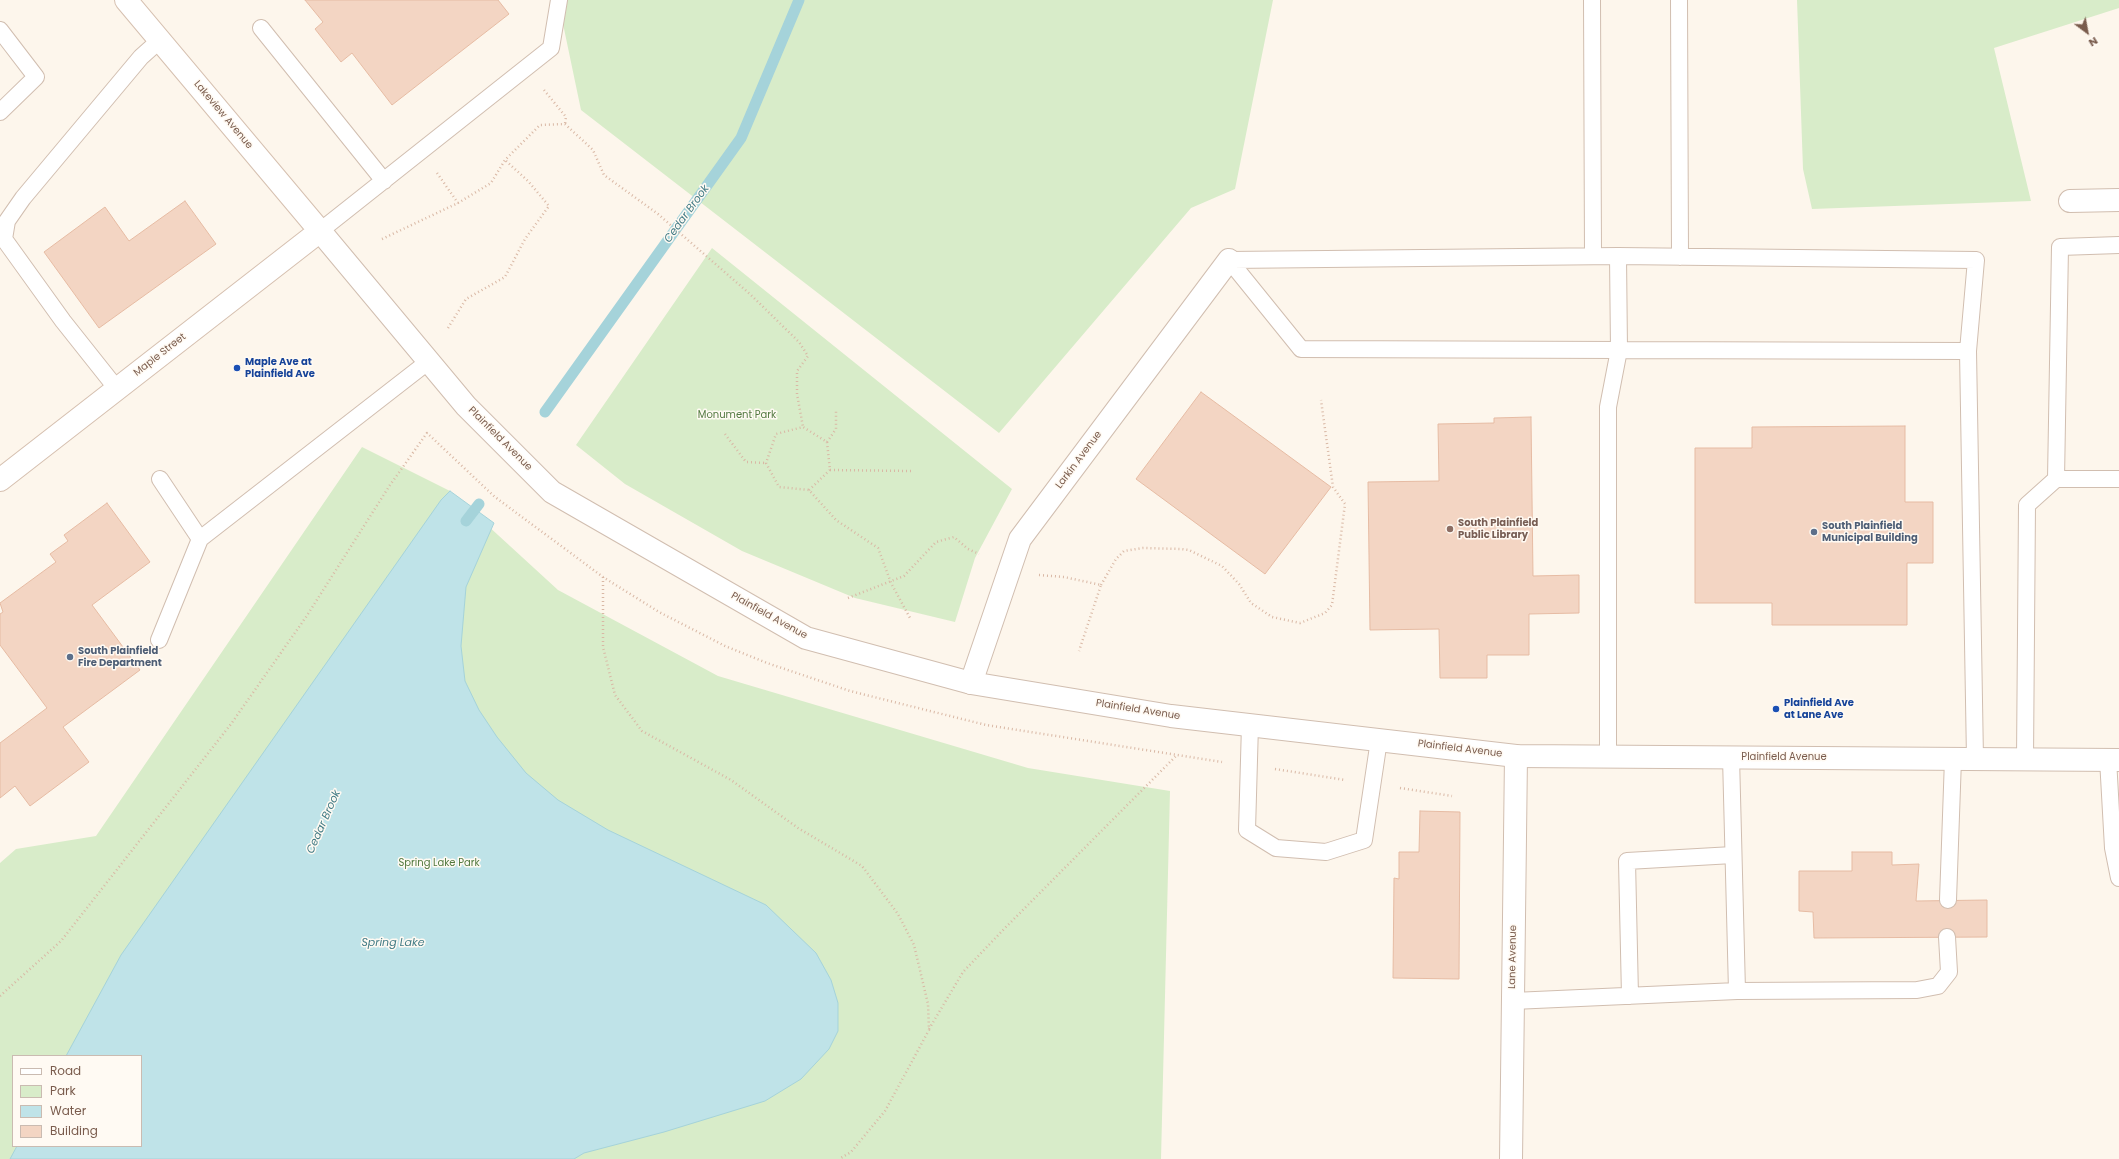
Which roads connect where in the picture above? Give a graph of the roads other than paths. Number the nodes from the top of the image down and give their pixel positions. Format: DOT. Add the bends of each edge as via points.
graph roads {
  1 [pos="126,0"];
  2 [pos="559,0"];
  3 [pos="1592,0"];
  4 [pos="1679,0"];
  5 [pos="261,28"];
  6 [pos="0,30"];
  7 [pos="160,40"];
  8 [pos="0,112"];
  9 [pos="384,181"];
  10 [pos="2119,200"];
  11 [pos="2070,201"];
  12 [pos="320,231"];
  13 [pos="2119,245"];
  14 [pos="1593,256"];
  15 [pos="1618,256"];
  16 [pos="1680,257"];
  17 [pos="1229,260"];
  18 [pos="1619,350"];
  19 [pos="1968,351"];
  20 [pos="429,361"];
  21 [pos="117,389"];
  22 [pos="2119,478"];
  23 [pos="160,479"];
  24 [pos="2056,479"];
  25 [pos="0,480"];
  26 [pos="200,539"];
  27 [pos="159,640"];
  28 [pos="971,682"];
  29 [pos="1250,725"];
  30 [pos="1379,740"];
  31 [pos="1516,756"];
  32 [pos="1608,756"];
  33 [pos="1731,757"];
  34 [pos="1953,759"];
  35 [pos="1976,759"];
  36 [pos="2025,759"];
  37 [pos="2113,759"];
  38 [pos="1733,855"];
  39 [pos="2119,878"];
  40 [pos="1948,900"];
  41 [pos="1947,937"];
  42 [pos="1737,991"];
  43 [pos="1630,996"];
  44 [pos="1513,1001"];
  45 [pos="1511,1159"];
  1 -- 7 [label="street, Lakeview Avenue"];
  2 -- 9 [label="lane" via="551,48"];
  3 -- 14 [label="lane"];
  4 -- 16 [label="lane"];
  5 -- 9 [label="lane"];
  6 -- 8 [label="lane" via="36,77"];
  7 -- 12 [label="street, Lakeview Avenue"];
  7 -- 21 [label="lane" via="141,57 23,198 7,221 4,239 63,321"];
  9 -- 12 [label="lane"];
  10 -- 11 [label="street"];
  12 -- 20 [label="street, Plainfield Avenue"];
  12 -- 21 [label="street, Maple Street"];
  13 -- 24 [label="lane" via="2060,247"];
  14 -- 15 [label="lane"];
  14 -- 17 [label="lane"];
  15 -- 16 [label="lane"];
  15 -- 18 [label="lane"];
  16 -- 19 [label="lane" via="1976,260"];
  17 -- 18 [label="lane" via="1301,349"];
  17 -- 28 [label="street, Larkin Avenue" via="1020,539"];
  18 -- 19 [label="lane"];
  18 -- 32 [label="lane" via="1608,407"];
  19 -- 35 [label="lane"];
  20 -- 26 [label="lane"];
  20 -- 28 [label="street, Plainfield Avenue" via="466,406 552,492 806,638"];
  21 -- 25 [label="street, Maple Street"];
  22 -- 24 [label="lane"];
  23 -- 26 [label="lane"];
  24 -- 36 [label="lane" via="2027,505"];
  26 -- 27 [label="lane"];
  28 -- 29 [label="street, Plainfield Avenue" via="1171,716"];
  29 -- 30 [label="street, Plainfield Avenue"];
  29 -- 30 [label="lane" via="1248,830 1276,848 1326,852 1364,840"];
  30 -- 31 [label="street, Plainfield Avenue"];
  31 -- 32 [label="street, Plainfield Avenue"];
  31 -- 44 [label="street, Lane Avenue"];
  32 -- 33 [label="street, Plainfield Avenue"];
  33 -- 34 [label="street, Plainfield Avenue"];
  33 -- 38 [label="lane"];
  34 -- 35 [label="street, Plainfield Avenue"];
  34 -- 40 [label="lane"];
  35 -- 36 [label="street, Plainfield Avenue"];
  36 -- 37 [label="street, Plainfield Avenue"];
  37 -- 39 [label="lane" via="2113,848"];
  38 -- 42 [label="lane"];
  38 -- 43 [label="lane" via="1627,861"];
  41 -- 42 [label="lane" via="1949,972 1938,986 1917,990"];
  42 -- 43 [label="lane"];
  43 -- 44 [label="lane"];
  44 -- 45 [label="street, Lane Avenue"];
}
